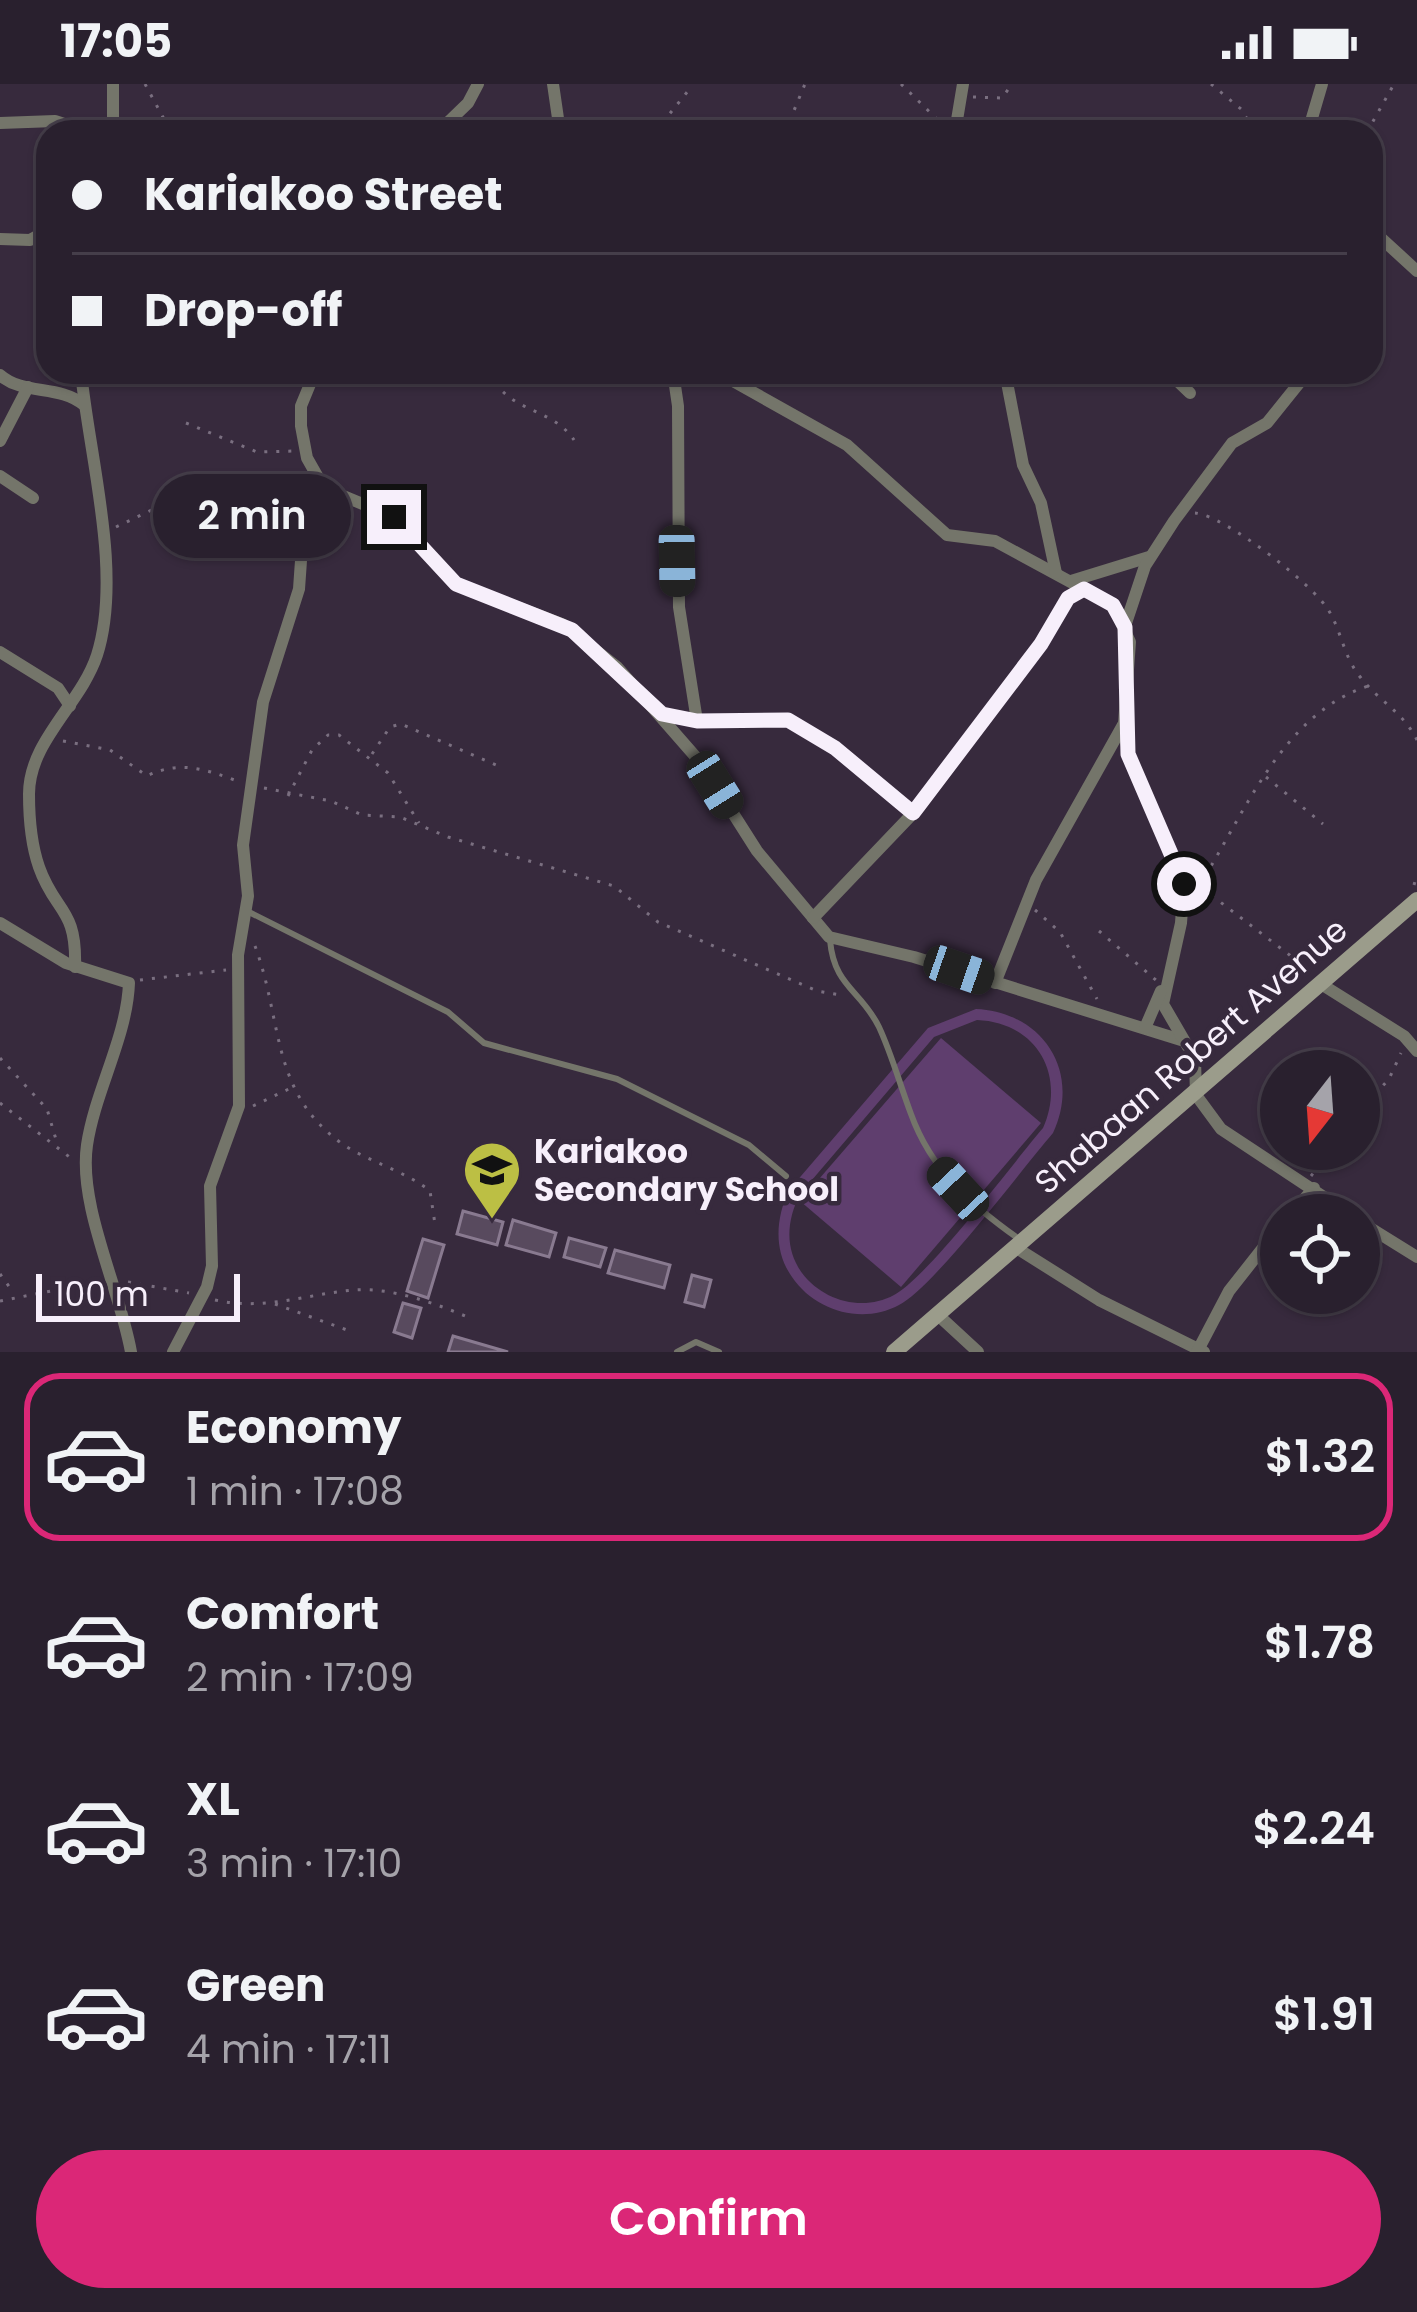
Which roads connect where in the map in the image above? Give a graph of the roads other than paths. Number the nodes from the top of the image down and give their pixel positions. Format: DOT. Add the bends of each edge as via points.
graph roads {
  1 [pos="478,84"];
  2 [pos="554,84"];
  3 [pos="1322,84"];
  4 [pos="114,85"];
  5 [pos="113,120"];
  6 [pos="450,120"];
  7 [pos="558,120"];
  8 [pos="1313,120"];
  9 [pos="36,122"];
  10 [pos="0,123"];
  11 [pos="36,237"];
  12 [pos="0,239"];
  13 [pos="1383,241"];
  14 [pos="1417,271"];
  15 [pos="0,375"];
  16 [pos="82,384"];
  17 [pos="310,384"];
  18 [pos="675,384"];
  19 [pos="738,384"];
  20 [pos="1007,384"];
  21 [pos="1181,384"];
  22 [pos="1299,384"];
  23 [pos="28,387"];
  24 [pos="1190,393"];
  25 [pos="84,405"];
  26 [pos="0,441"];
  27 [pos="0,476"];
  28 [pos="325,488"];
  29 [pos="33,498"];
  30 [pos="1149,557"];
  31 [pos="1055,573"];
  32 [pos="1078,585"];
  33 [pos="1125,627"];
  34 [pos="0,652"];
  35 [pos="70,706"];
  36 [pos="662,714"];
  37 [pos="697,721"];
  38 [pos="1124,724"];
  39 [pos="913,813"];
  40 [pos="1417,900"];
  41 [pos="246,916"];
  42 [pos="813,918"];
  43 [pos="0,922"];
  44 [pos="830,937"];
  45 [pos="75,967"];
  46 [pos="1323,982"];
  47 [pos="995,983"];
  48 [pos="1164,984"];
  49 [pos="1145,1028"];
  50 [pos="1180,1040"];
  51 [pos="1412,1046"];
  52 [pos="1196,1095"];
  53 [pos="787,1176"];
  54 [pos="1310,1185"];
  55 [pos="1304,1194"];
  56 [pos="1323,1194"];
  57 [pos="1380,1234"];
  58 [pos="1019,1244"];
  59 [pos="1260,1251"];
  60 [pos="1417,1257"];
  61 [pos="939,1316"];
  62 [pos="1200,1351"];
  63 [pos="131,1352"];
  64 [pos="172,1352"];
  65 [pos="677,1352"];
  66 [pos="718,1352"];
  67 [pos="895,1352"];
  68 [pos="978,1352"];
  1 -- 6 [label="street"];
  2 -- 7 [label="street"];
  3 -- 8 [label="street"];
  4 -- 5 [label="street"];
  9 -- 10 [label="street"];
  11 -- 12 [label="street"];
  13 -- 14 [label="street"];
  15 -- 23 [label="street"];
  16 -- 25 [label="street"];
  17 -- 28 [label="street" via="302,406 307,458"];
  18 -- 37 [label="street" via="679,607"];
  19 -- 31 [label="street" via="847,445 947,535 995,541"];
  20 -- 31 [label="street"];
  21 -- 24 [label="street"];
  22 -- 30 [label="street" via="1272,418 1232,443"];
  23 -- 25 [label="street"];
  23 -- 26 [label="street"];
  25 -- 35 [label="street" via="104,543 100,640"];
  27 -- 29 [label="street"];
  28 -- 36 [label="street" via="394,517 456,584 572,630"];
  28 -- 41 [label="street" via="305,504 299,590 263,702 243,845"];
  30 -- 32 [label="street"];
  30 -- 33 [label="street"];
  31 -- 32 [label="street"];
  32 -- 33 [label="street" via="1113,605"];
  32 -- 39 [label="street"];
  33 -- 38 [label="street"];
  34 -- 35 [label="street" via="58,688"];
  35 -- 45 [label="street" via="30,780 39,868 75,930"];
  36 -- 37 [label="street"];
  36 -- 42 [label="street"];
  37 -- 39 [label="street" via="788,720"];
  38 -- 47 [label="street" via="1025,902"];
  38 -- 48 [label="street" via="1128,754 1184,884"];
  39 -- 42 [label="street"];
  40 -- 46 [label="street, Shabaan Robert Avenue"];
  41 -- 53 [label="lane" via="448,1012 484,1043 617,1079 749,1144"];
  41 -- 64 [label="street" via="237,1114 211,1180 212,1266"];
  42 -- 44 [label="street"];
  43 -- 45 [label="street"];
  44 -- 47 [label="street"];
  44 -- 58 [label="lane" via="838,976 878,1024 941,1171"];
  45 -- 63 [label="street" via="127,980 87,1142 99,1241"];
  46 -- 51 [label="street"];
  46 -- 52 [label="street, Shabaan Robert Avenue"];
  47 -- 49 [label="street"];
  48 -- 49 [label="street"];
  48 -- 50 [label="street" via="1164,1012"];
  49 -- 50 [label="street"];
  50 -- 52 [label="street" via="1195,1059"];
  52 -- 54 [label="street" via="1221,1129"];
  52 -- 58 [label="street, Shabaan Robert Avenue"];
  54 -- 55 [label="street"];
  54 -- 56 [label="street"];
  57 -- 60 [label="street"];
  58 -- 61 [label="street, Shabaan Robert Avenue"];
  58 -- 62 [label="street" via="1100,1300"];
  59 -- 62 [label="street" via="1228,1291"];
  61 -- 67 [label="street, Shabaan Robert Avenue"];
  61 -- 68 [label="street"];
  65 -- 66 [label="lane" via="696,1342"];
}
